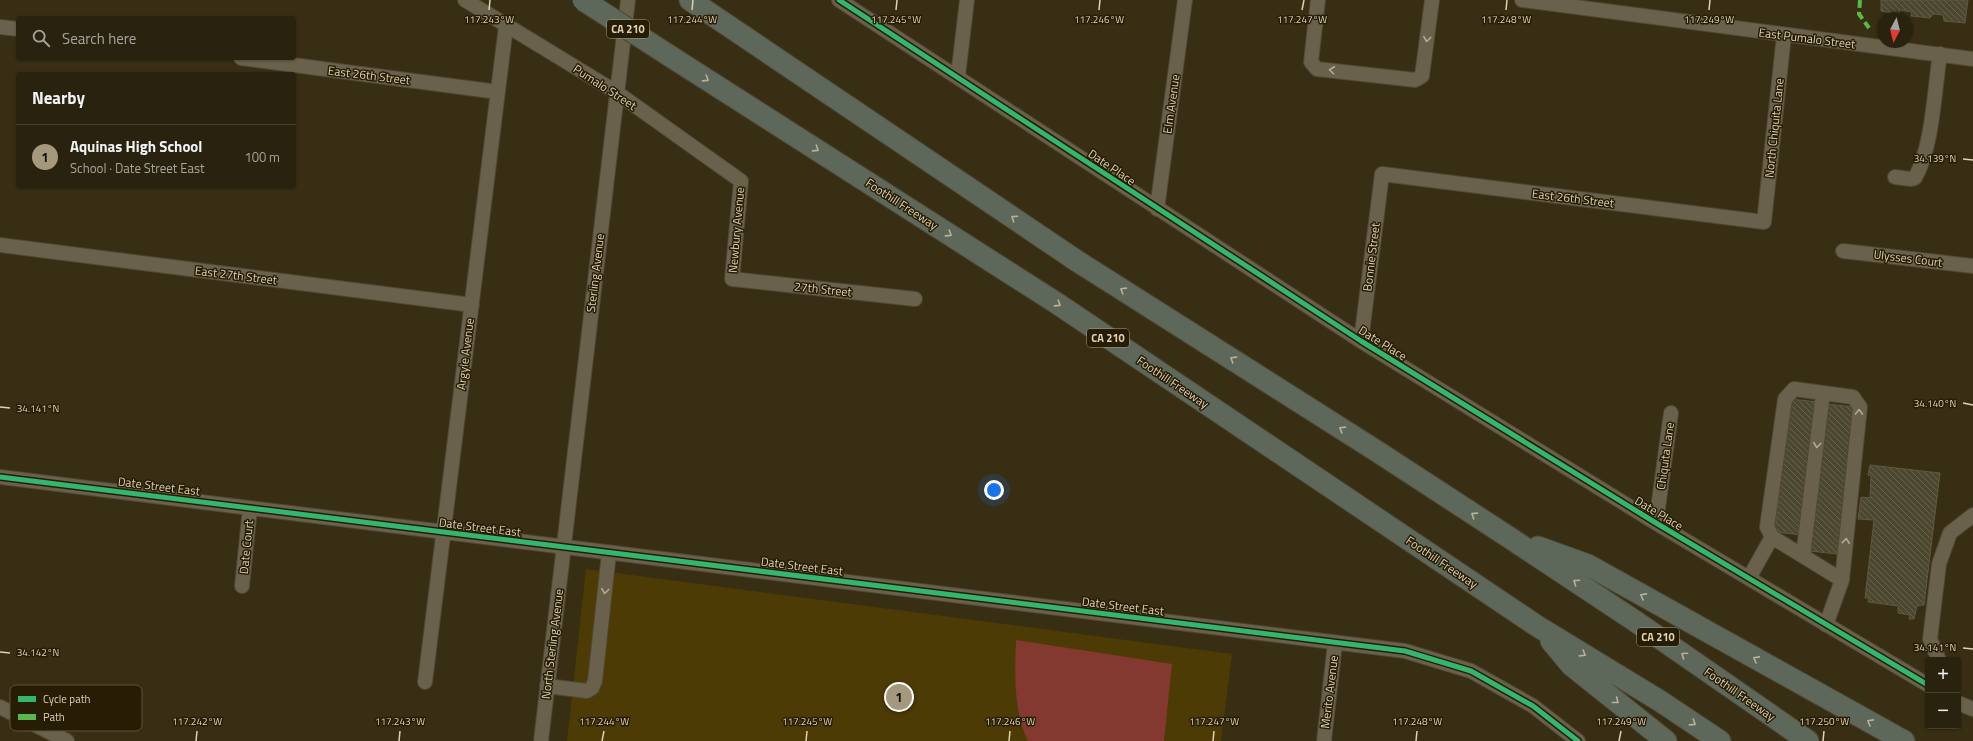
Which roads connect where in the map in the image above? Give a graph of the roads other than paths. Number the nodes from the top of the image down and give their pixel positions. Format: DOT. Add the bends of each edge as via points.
graph roads {
  1 [pos="465,0"];
  2 [pos="583,0"];
  3 [pos="628,0"];
  4 [pos="690,0"];
  5 [pos="839,0"];
  6 [pos="967,0"];
  7 [pos="1185,0"];
  8 [pos="1318,0"];
  9 [pos="1432,0"];
  10 [pos="1522,0"];
  11 [pos="1569,3"];
  12 [pos="506,26"];
  13 [pos="0,27"];
  14 [pos="16,29"];
  15 [pos="1784,35"];
  16 [pos="1940,54"];
  17 [pos="1973,58"];
  18 [pos="256,60"];
  19 [pos="958,76"];
  20 [pos="498,92"];
  21 [pos="616,92"];
  22 [pos="1382,174"];
  23 [pos="1895,177"];
  24 [pos="741,181"];
  25 [pos="1157,209"];
  26 [pos="1764,222"];
  27 [pos="0,245"];
  28 [pos="1843,251"];
  29 [pos="1973,266"];
  30 [pos="732,279"];
  31 [pos="915,299"];
  32 [pos="472,305"];
  33 [pos="1361,341"];
  34 [pos="1823,393"];
  35 [pos="1671,413"];
  36 [pos="0,477"];
  37 [pos="250,508"];
  38 [pos="1973,515"];
  39 [pos="1656,523"];
  40 [pos="443,532"];
  41 [pos="1507,536"];
  42 [pos="1772,538"];
  43 [pos="563,547"];
  44 [pos="609,553"];
  45 [pos="1804,556"];
  46 [pos="1749,578"];
  47 [pos="1842,580"];
  48 [pos="242,586"];
  49 [pos="1826,625"];
  50 [pos="1537,626"];
  51 [pos="1335,643"];
  52 [pos="1938,657"];
  53 [pos="425,682"];
  54 [pos="1925,684"];
  55 [pos="547,686"];
  56 [pos="1961,703"];
  57 [pos="0,707"];
  58 [pos="1973,709"];
  59 [pos="10,712"];
  60 [pos="47,731"];
  61 [pos="67,741"];
  62 [pos="541,741"];
  63 [pos="1324,741"];
  64 [pos="1578,741"];
  65 [pos="1666,741"];
  66 [pos="1720,741"];
  67 [pos="1808,741"];
  68 [pos="1904,741"];
  1 -- 12 [label="street, Pumalo Street"];
  2 -- 50 [label="highway, Foothill Freeway / CA 210, one-way, bridge" via="1058,304"];
  3 -- 21 [label="street, Sterling Avenue"];
  41 -- 4 [label="highway, Foothill Freeway / CA 210, one-way" via="1077,261"];
  5 -- 19 [label="street, Date Place"];
  6 -- 19 [label="street"];
  7 -- 25 [label="street, Elm Avenue"];
  9 -- 8 [label="street, one-way" via="1422,76 1415,80 1317,69 1311,62"];
  10 -- 11 [label="street, East Pumalo Street"];
  11 -- 15 [label="street, East Pumalo Street"];
  12 -- 20 [label="street, Argyle Avenue"];
  12 -- 21 [label="street, Pumalo Street"];
  13 -- 14 [label="street"];
  15 -- 16 [label="street, East Pumalo Street"];
  15 -- 26 [label="street, North Chiquita Lane"];
  16 -- 17 [label="street, East Pumalo Street"];
  16 -- 23 [label="street" via="1922,162 1915,178"];
  18 -- 20 [label="street, East 26th Street"];
  19 -- 25 [label="street, Date Place"];
  20 -- 32 [label="street, Argyle Avenue"];
  21 -- 24 [label="street, Pumalo Street"];
  21 -- 43 [label="street, Sterling Avenue"];
  22 -- 26 [label="street, East 26th Street"];
  22 -- 33 [label="street, Bonnie Street"];
  24 -- 30 [label="street, Newbury Avenue"];
  25 -- 33 [label="street, Date Place"];
  27 -- 32 [label="street, East 27th Street"];
  28 -- 29 [label="street, Ulysses Court"];
  30 -- 31 [label="street, 27th Street"];
  32 -- 40 [label="street, Argyle Avenue"];
  33 -- 39 [label="street, Date Place"];
  34 -- 42 [label="street" via="1794,389 1785,398 1767,527"];
  34 -- 45 [label="street, one-way"];
  47 -- 34 [label="street, one-way" via="1860,407 1852,397"];
  35 -- 39 [label="street, Chiquita Lane"];
  36 -- 37 [label="street, Date Street East"];
  37 -- 40 [label="street, Date Street East"];
  37 -- 48 [label="street, Date Court"];
  38 -- 52 [label="street" via="1950,533 1939,564 1930,639"];
  39 -- 46 [label="street, Date Place"];
  40 -- 43 [label="street, Date Street East"];
  40 -- 53 [label="street, Argyle Avenue"];
  67 -- 41 [label="highway, Foothill Freeway / CA 210, one-way"];
  68 -- 41 [label="highway, one-way" via="1588,565"];
  42 -- 45 [label="street"];
  42 -- 46 [label="street"];
  43 -- 44 [label="street, Date Street East"];
  43 -- 55 [label="street, North Sterling Avenue"];
  44 -- 51 [label="street, Date Street East"];
  44 -- 55 [label="street, one-way" via="595,681 592,688 587,691"];
  45 -- 47 [label="street"];
  46 -- 49 [label="street, Date Place"];
  47 -- 49 [label="street"];
  49 -- 54 [label="street, Date Place"];
  50 -- 65 [label="highway, one-way" via="1571,665"];
  50 -- 66 [label="highway, Foothill Freeway / CA 210, one-way"];
  51 -- 63 [label="street, Merito Avenue"];
  51 -- 64 [label="street, Date Street East" via="1405,651 1471,671 1533,706"];
  55 -- 62 [label="street, North Sterling Avenue"];
  56 -- 58 [label="street"];
  57 -- 59 [label="street"];
  60 -- 61 [label="street"];
}
